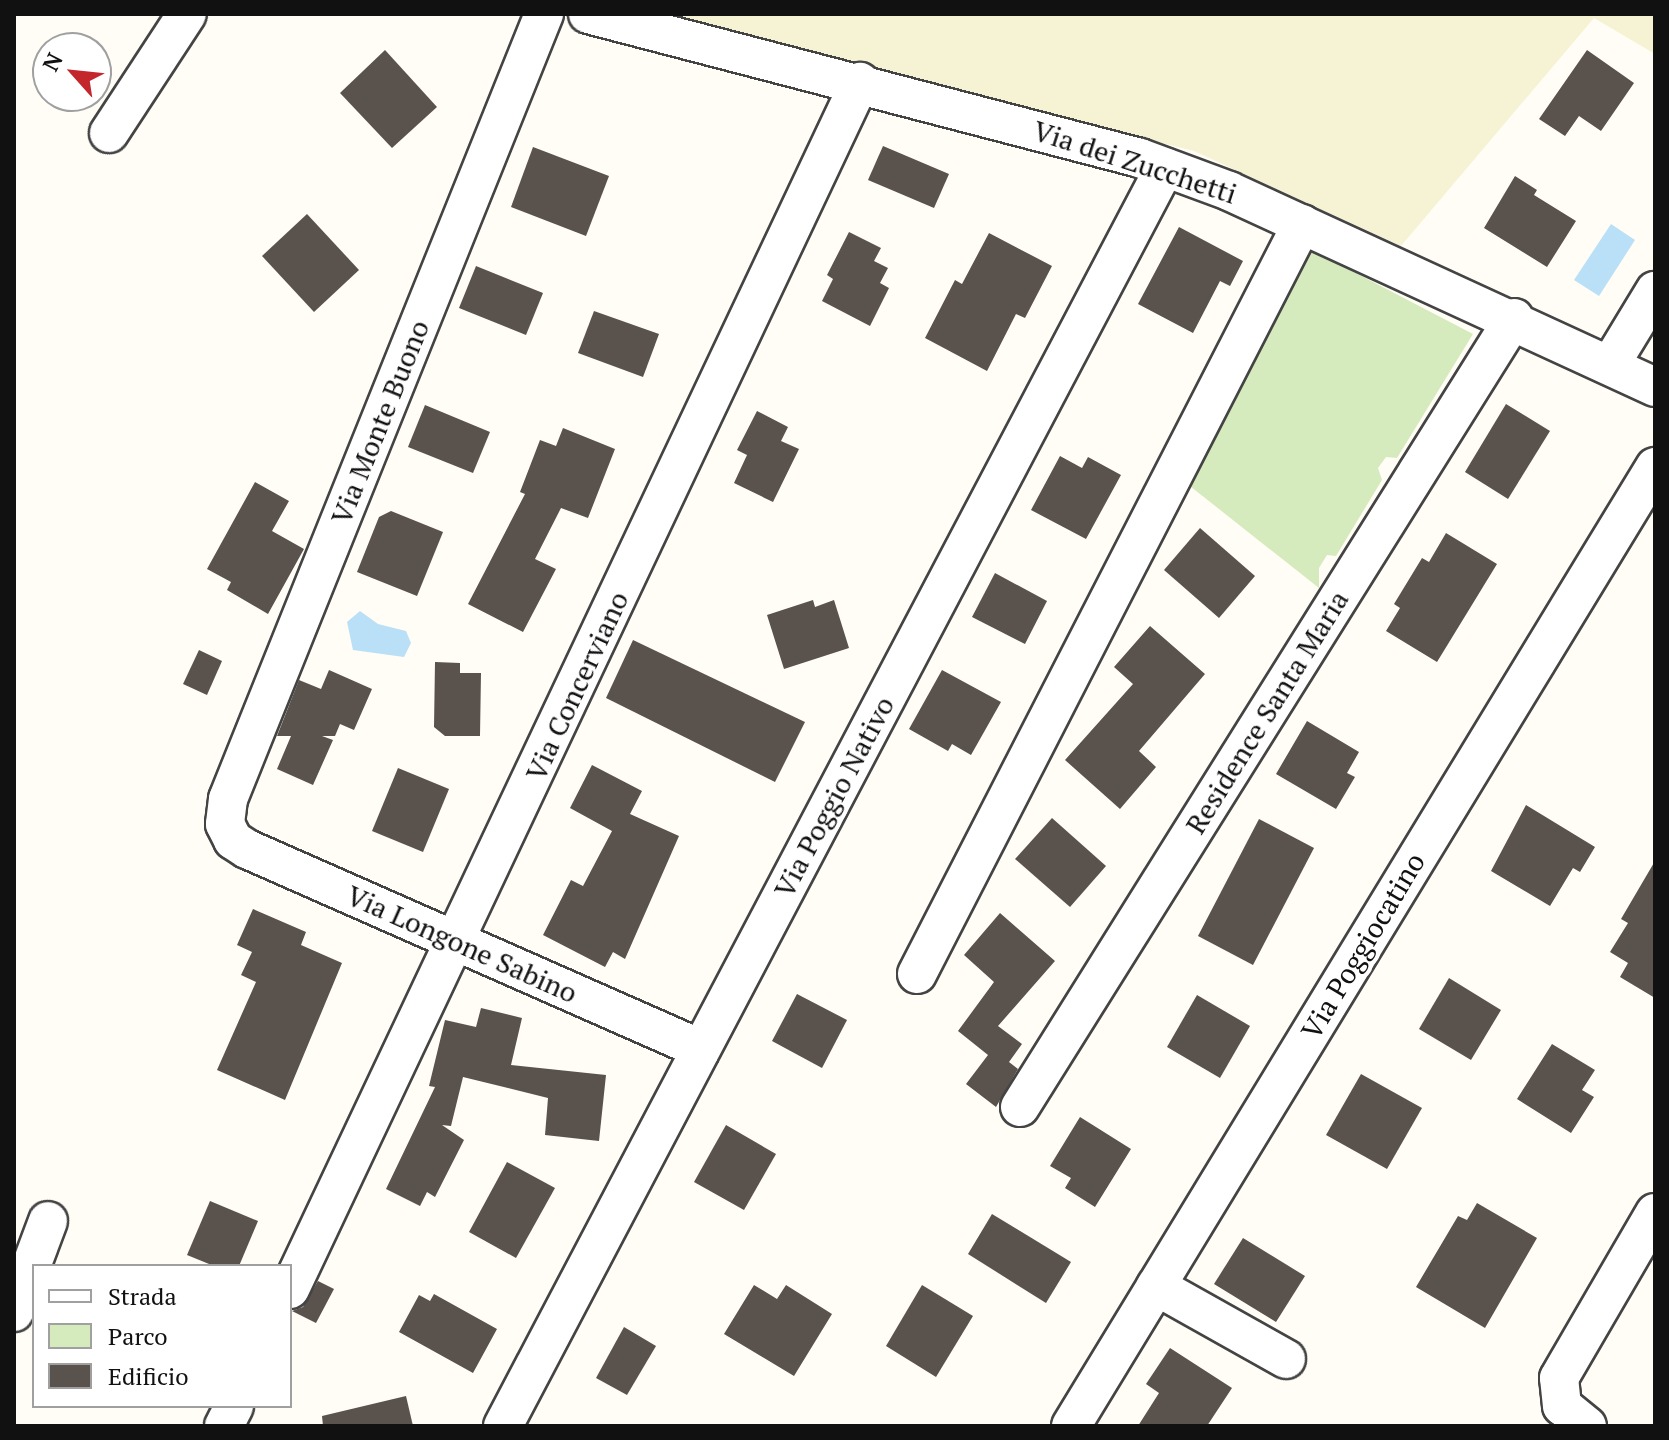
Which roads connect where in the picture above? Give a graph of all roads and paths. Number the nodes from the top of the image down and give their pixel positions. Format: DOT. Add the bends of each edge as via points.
graph roads {
  1 [pos="187,14"];
  2 [pos="544,14"];
  3 [pos="588,14"];
  4 [pos="860,82"];
  5 [pos="109,133"];
  6 [pos="1165,167"];
  7 [pos="1302,224"];
  8 [pos="1655,291"];
  9 [pos="1514,318"];
  10 [pos="1610,365"];
  11 [pos="1655,387"];
  12 [pos="1655,467"];
  13 [pos="227,832"];
  14 [pos="457,941"];
  15 [pos="917,974"];
  16 [pos="701,1049"];
  17 [pos="1020,1107"];
  18 [pos="1655,1213"];
  19 [pos="48,1221"];
  20 [pos="292,1285"];
  21 [pos="1156,1286"];
  22 [pos="14,1312"];
  23 [pos="1286,1359"];
  24 [pos="233,1408"];
  25 [pos="224,1426"];
  26 [pos="503,1426"];
  27 [pos="1071,1426"];
  28 [pos="1587,1426"];
  1 -- 5 [label="street"];
  2 -- 13 [label="street, Via Monte Buono" via="228,799"];
  3 -- 4 [label="street, Via dei Zucchetti"];
  4 -- 6 [label="street, Via dei Zucchetti"];
  4 -- 14 [label="street, Via Concerviano"];
  6 -- 7 [label="street, Via dei Zucchetti"];
  6 -- 16 [label="street, Via Poggio Nativo"];
  7 -- 9 [label="street, Via dei Zucchetti"];
  7 -- 15 [label="street"];
  8 -- 10 [label="street"];
  9 -- 10 [label="street, Via dei Zucchetti"];
  9 -- 17 [label="street, Residence Santa Maria"];
  10 -- 11 [label="street, Via dei Zucchetti"];
  12 -- 21 [label="street, Via Poggiocatino"];
  13 -- 14 [label="street, Via Longone Sabino" via="247,849"];
  14 -- 16 [label="street, Via Longone Sabino"];
  14 -- 20 [label="street, Via Concerviano"];
  16 -- 26 [label="street, Via Poggio Nativo"];
  18 -- 28 [label="street" via="1567,1359 1558,1397 1569,1414"];
  19 -- 22 [label="street"];
  21 -- 23 [label="street"];
  21 -- 27 [label="street, Via Poggiocatino"];
  24 -- 25 [label="street"];
}
